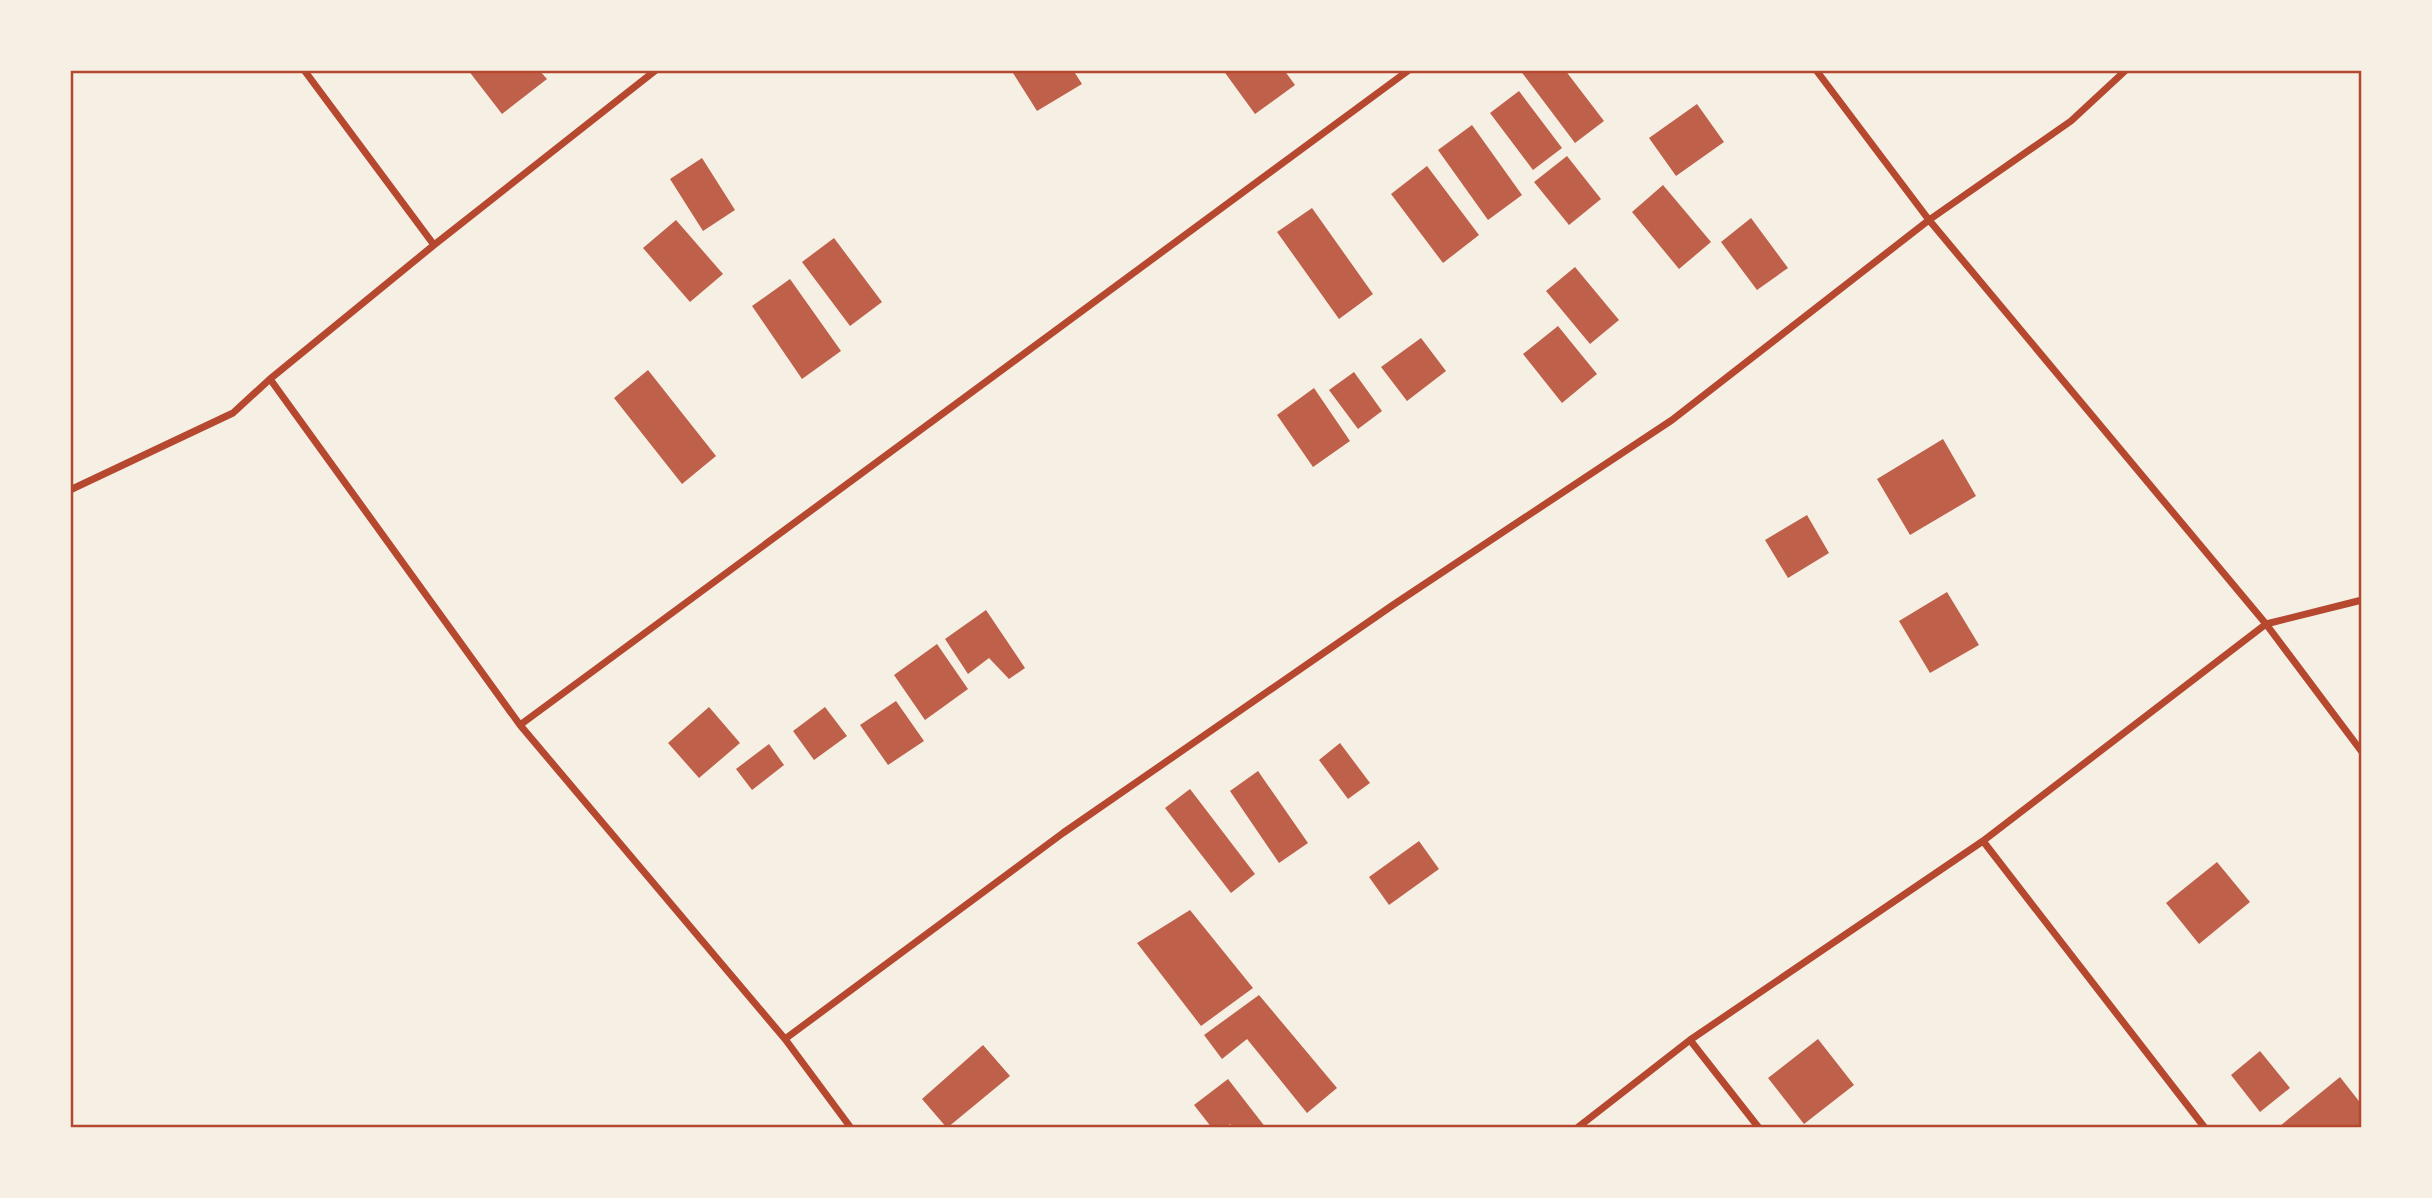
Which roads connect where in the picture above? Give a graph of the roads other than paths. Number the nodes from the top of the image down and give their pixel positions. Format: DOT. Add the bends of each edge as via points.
graph roads {
  1 [pos="304,70"];
  2 [pos="656,70"];
  3 [pos="1409,70"];
  4 [pos="1816,70"];
  5 [pos="2126,70"];
  6 [pos="1929,220"];
  7 [pos="434,245"];
  8 [pos="270,379"];
  9 [pos="70,490"];
  10 [pos="2362,600"];
  11 [pos="2266,624"];
  12 [pos="520,725"];
  13 [pos="2362,752"];
  14 [pos="1983,841"];
  15 [pos="785,1039"];
  16 [pos="1690,1040"];
  17 [pos="851,1128"];
  18 [pos="1577,1128"];
  19 [pos="1759,1128"];
  20 [pos="2205,1128"];
  1 -- 7 [label="street"];
  2 -- 7 [label="street"];
  3 -- 12 [label="street"];
  4 -- 6 [label="street"];
  5 -- 6 [label="street" via="2071,121"];
  6 -- 11 [label="street"];
  6 -- 15 [label="street" via="1672,420 1063,833"];
  7 -- 8 [label="street"];
  8 -- 9 [label="street" via="233,413"];
  8 -- 12 [label="street"];
  10 -- 11 [label="street"];
  11 -- 13 [label="street"];
  11 -- 14 [label="street"];
  12 -- 15 [label="street"];
  14 -- 16 [label="street"];
  14 -- 20 [label="street"];
  15 -- 17 [label="street"];
  16 -- 18 [label="street"];
  16 -- 19 [label="street"];
}
